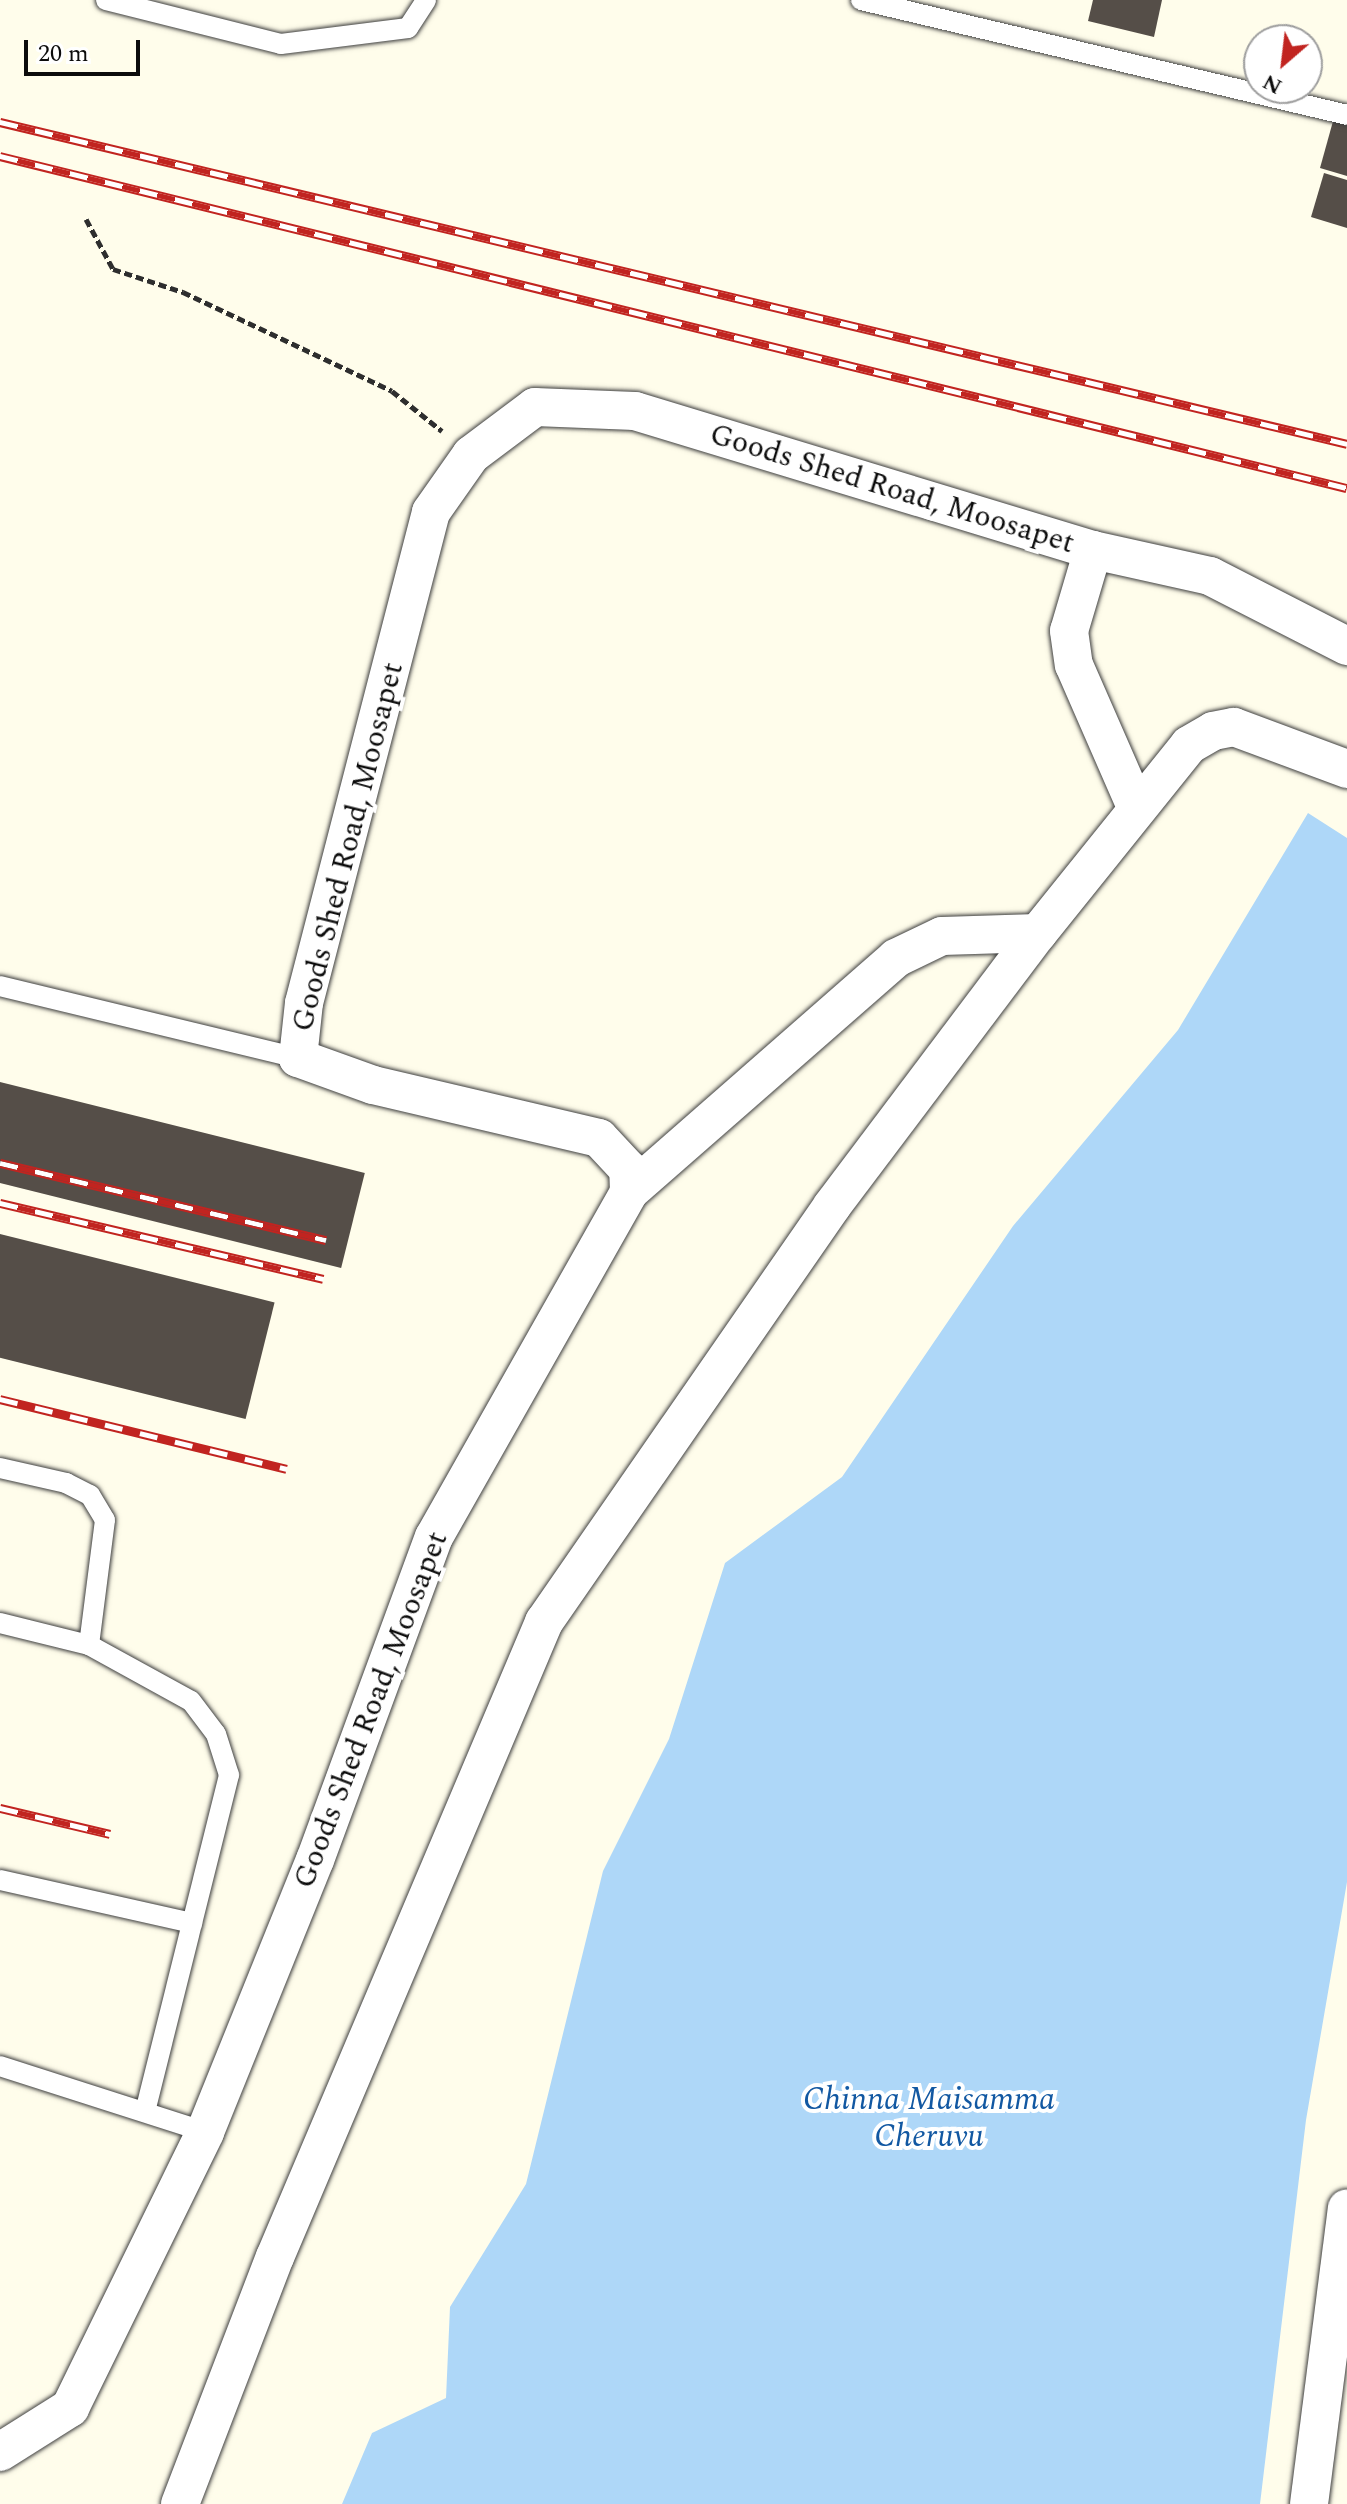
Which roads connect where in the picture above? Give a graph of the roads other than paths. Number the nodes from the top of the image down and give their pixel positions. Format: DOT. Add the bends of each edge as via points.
graph roads {
  1 [pos="106,0"];
  2 [pos="426,0"];
  3 [pos="862,0"];
  4 [pos="1347,115"];
  5 [pos="1093,550"];
  6 [pos="1347,646"];
  7 [pos="1347,769"];
  8 [pos="1137,809"];
  9 [pos="1038,933"];
  10 [pos="0,986"];
  11 [pos="298,1058"];
  12 [pos="629,1192"];
  13 [pos="0,1468"];
  14 [pos="0,1623"];
  15 [pos="89,1645"];
  16 [pos="0,1880"];
  17 [pos="192,1923"];
  18 [pos="0,2066"];
  19 [pos="145,2112"];
  20 [pos="205,2132"];
  21 [pos="1347,2208"];
  22 [pos="0,2452"];
  23 [pos="180,2504"];
  24 [pos="1309,2504"];
  1 -- 2 [label="lane" via="281,44 408,28"];
  3 -- 4 [label="lane"];
  5 -- 6 [label="street, Goods Shed Road, Moosapet" via="1210,576"];
  5 -- 8 [label="street" via="1069,631 1074,665"];
  5 -- 11 [label="street, Goods Shed Road, Moosapet" via="635,411 535,407 471,455 431,512 304,1003"];
  7 -- 8 [label="street" via="1234,727 1213,731 1189,745"];
  8 -- 9 [label="street"];
  9 -- 12 [label="street" via="942,936 906,951"];
  9 -- 23 [label="street" via="832,1206 544,1622 281,2243"];
  10 -- 11 [label="lane"];
  11 -- 12 [label="street, Goods Shed Road, Moosapet" via="373,1085 599,1138 628,1169"];
  12 -- 20 [label="street, Goods Shed Road, Moosapet" via="434,1537 315,1860"];
  13 -- 15 [label="lane" via="66,1483 90,1495 105,1520"];
  14 -- 15 [label="lane"];
  15 -- 17 [label="lane" via="191,1701 216,1734 229,1775"];
  16 -- 17 [label="lane"];
  17 -- 19 [label="lane"];
  18 -- 19 [label="lane"];
  19 -- 20 [label="lane"];
  20 -- 22 [label="street, Goods Shed Road, Moosapet" via="70,2408"];
  21 -- 24 [label="street"];
}
